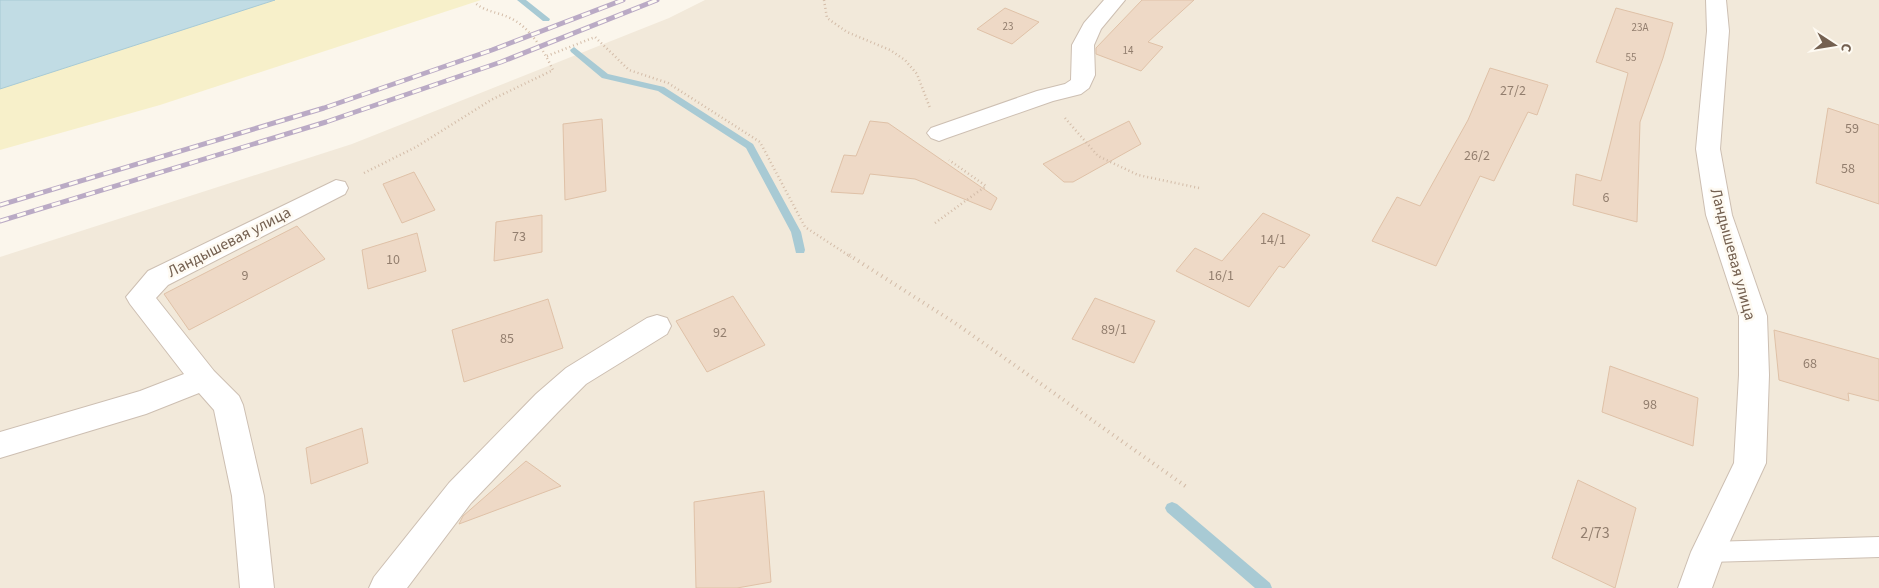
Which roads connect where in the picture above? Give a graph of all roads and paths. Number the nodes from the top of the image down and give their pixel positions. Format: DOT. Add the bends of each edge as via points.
graph roads {
  1 [pos="824,0"];
  2 [pos="1115,0"];
  3 [pos="1716,0"];
  4 [pos="474,2"];
  5 [pos="547,56"];
  6 [pos="1045,96"];
  7 [pos="939,133"];
  8 [pos="336,188"];
  9 [pos="1199,188"];
  10 [pos="935,223"];
  11 [pos="657,326"];
  12 [pos="204,379"];
  13 [pos="0,445"];
  14 [pos="1188,488"];
  15 [pos="1879,547"];
  16 [pos="1708,552"];
  17 [pos="257,588"];
  18 [pos="386,588"];
  19 [pos="1695,588"];
  1 -- 7 [label="path" via="828,18 847,32 905,60 917,74"];
  2 -- 6 [label="street" via="1091,27 1082,45 1084,75 1081,83 1073,89"];
  3 -- 16 [label="street, Ландышевая улица" via="1718,40 1708,149 1719,215 1752,316 1754,375 1750,463"];
  4 -- 5 [label="path" via="482,10 511,18"];
  5 -- 8 [label="path" via="553,70 491,100 416,147"];
  5 -- 14 [label="path" via="595,37 629,70 668,83 760,142 805,227 955,323"];
  6 -- 7 [label="street"];
  6 -- 9 [label="path" via="1098,156 1138,175"];
  7 -- 10 [label="path" via="930,147 986,186"];
  8 -- 12 [label="street, Ландышевая улица" via="158,278 140,297"];
  11 -- 18 [label="street" via="576,376 547,403 460,493"];
  12 -- 13 [label="street" via="146,402"];
  12 -- 17 [label="street, Ландышевая улица" via="228,405 248,496"];
  15 -- 16 [label="lane"];
  16 -- 19 [label="street, Ландышевая улица"];
}
